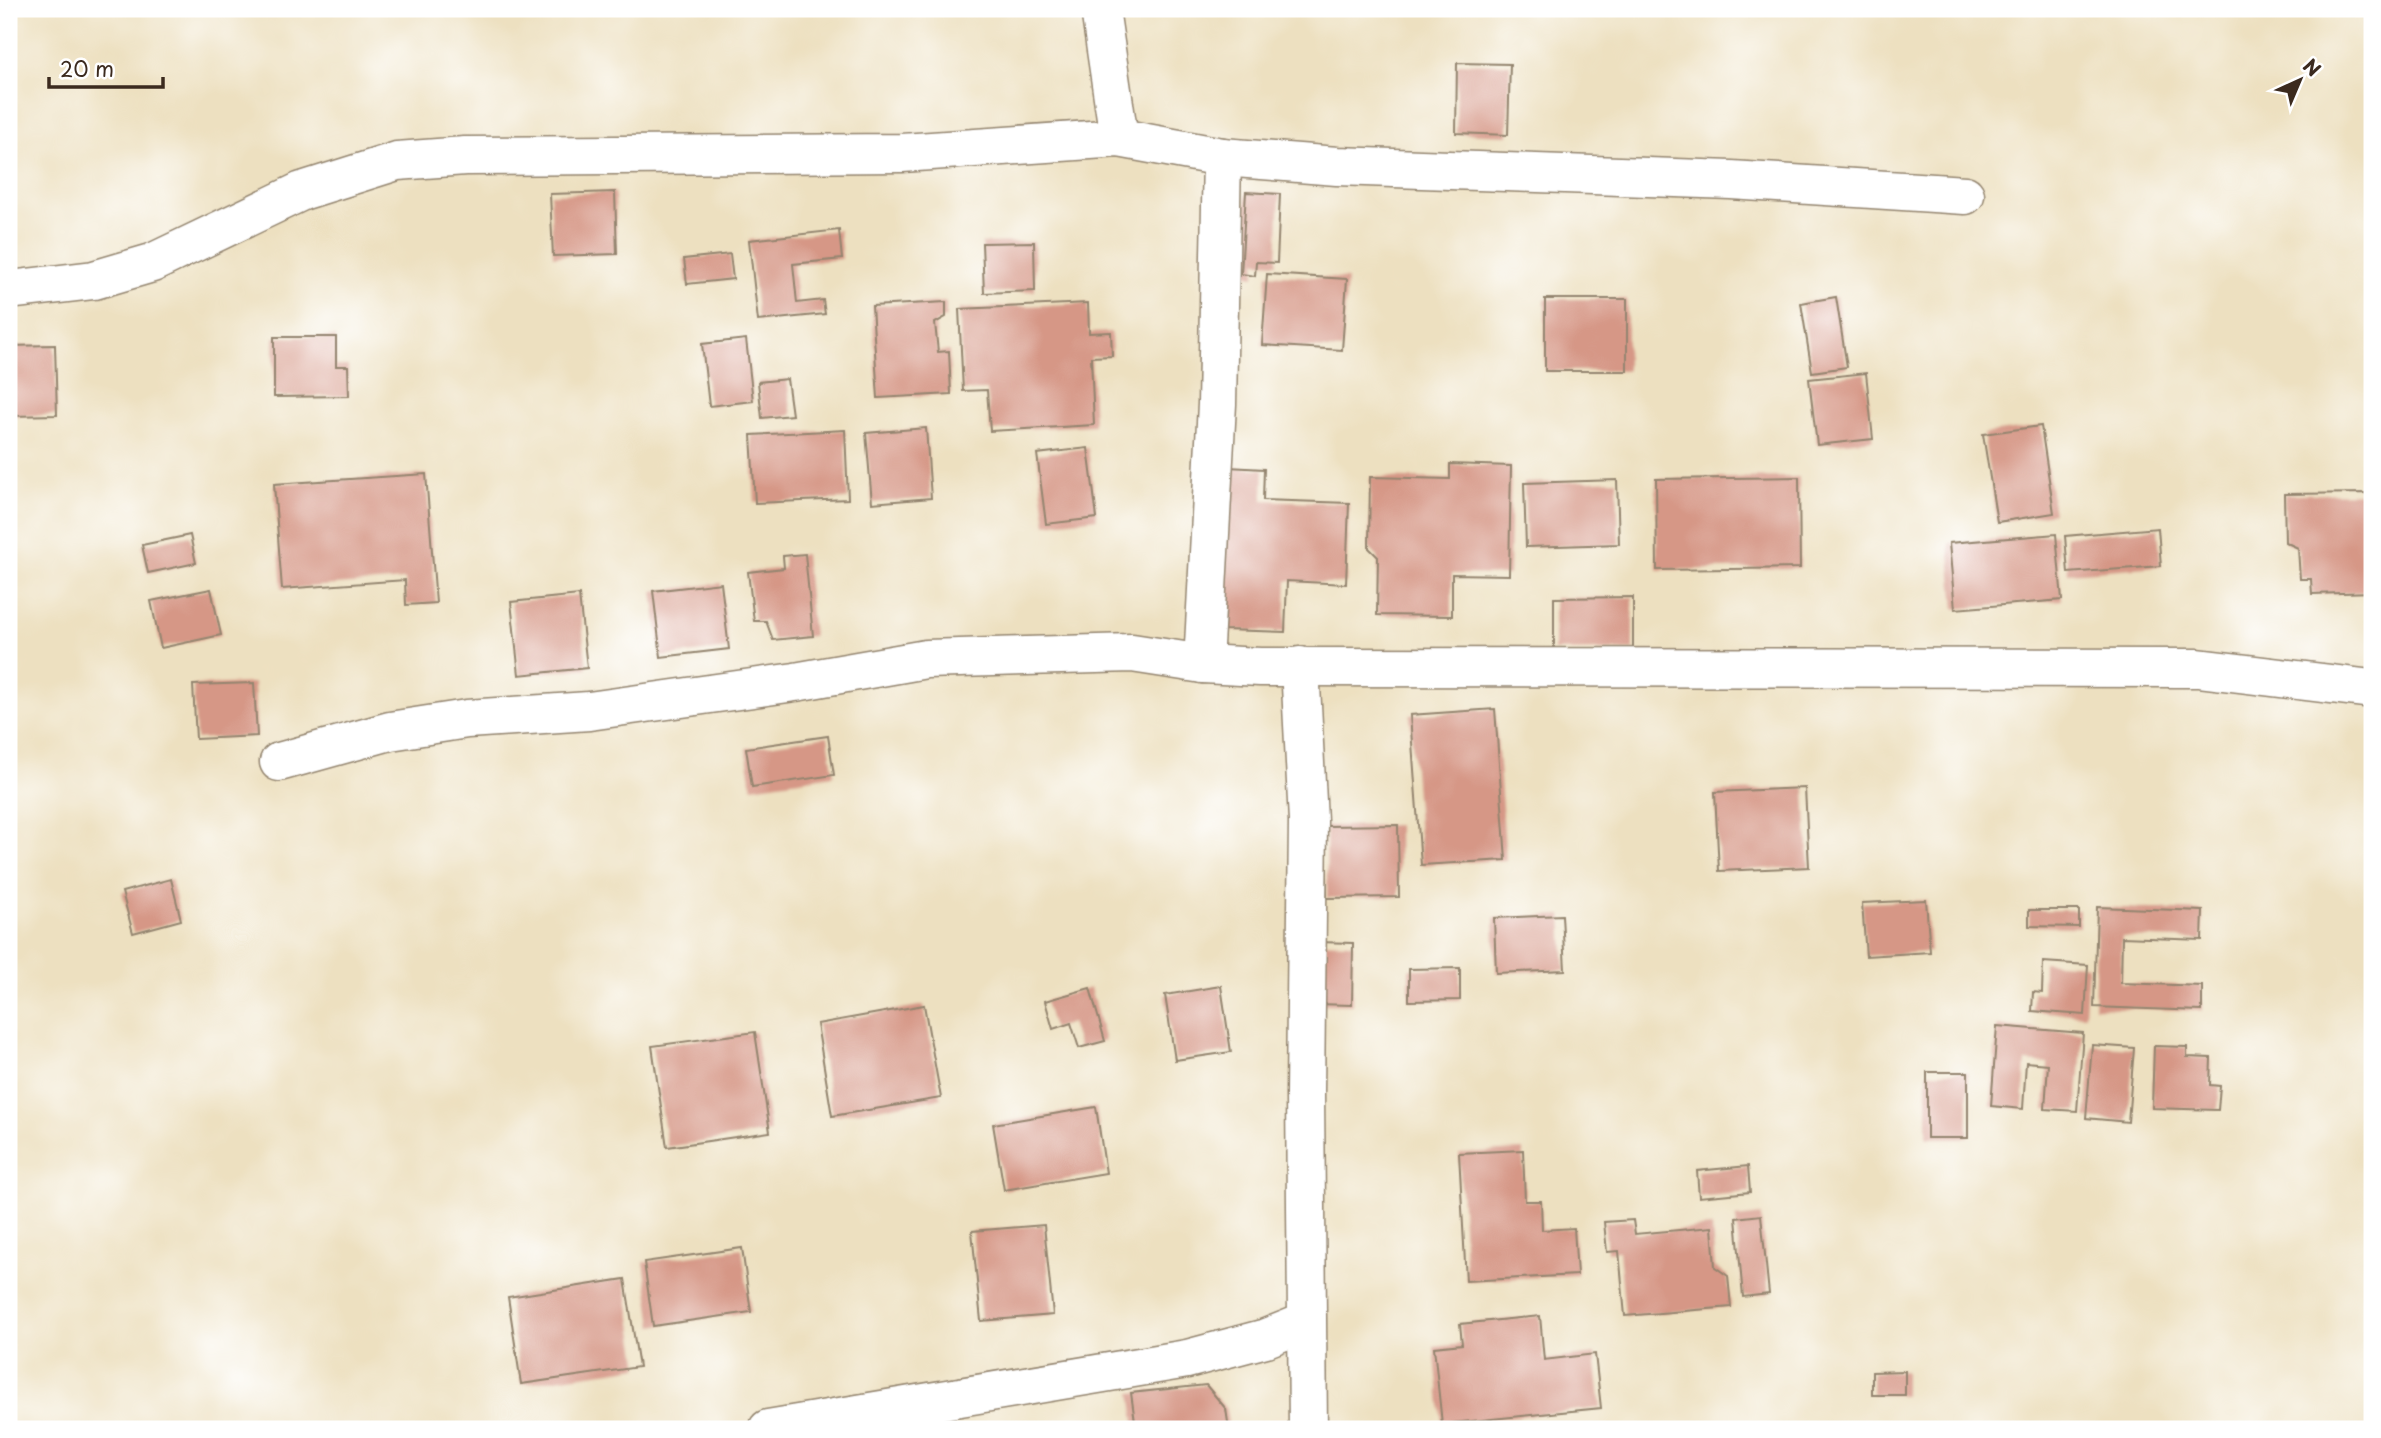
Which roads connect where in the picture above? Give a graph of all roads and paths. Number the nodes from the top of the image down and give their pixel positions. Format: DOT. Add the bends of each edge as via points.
graph roads {
  1 [pos="1100,9"];
  2 [pos="1119,138"];
  3 [pos="1222,157"];
  4 [pos="1965,195"];
  5 [pos="9,290"];
  6 [pos="1203,664"];
  7 [pos="1300,666"];
  8 [pos="2372,689"];
  9 [pos="279,762"];
  10 [pos="1306,1322"];
  11 [pos="768,1429"];
  12 [pos="1308,1429"];
  1 -- 2 [label="street"];
  2 -- 3 [label="street"];
  2 -- 5 [label="street" via="902,153 465,156 397,161 302,191 152,263 94,280"];
  3 -- 4 [label="street"];
  3 -- 6 [label="street" via="1217,404"];
  6 -- 7 [label="street"];
  6 -- 9 [label="street" via="1132,653 926,659 589,711 467,719 390,731"];
  7 -- 8 [label="street" via="2198,668"];
  7 -- 10 [label="street" via="1308,821"];
  10 -- 11 [label="street" via="1187,1359"];
  10 -- 12 [label="street"];
}
